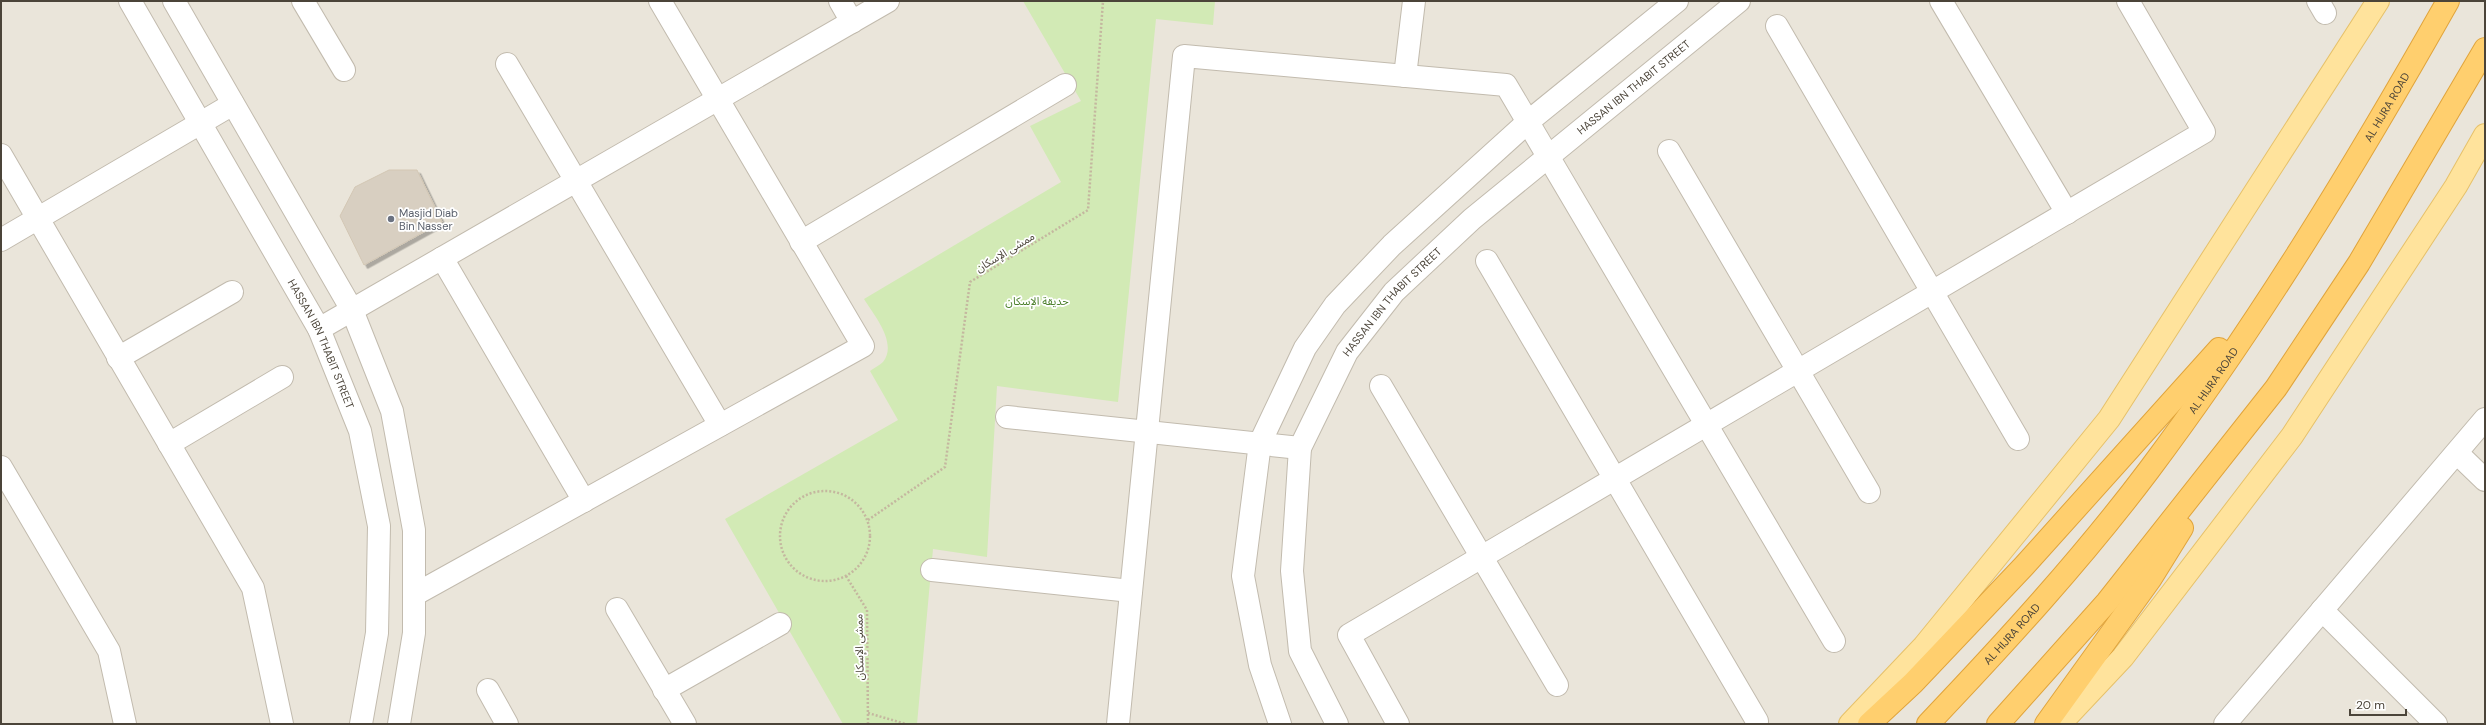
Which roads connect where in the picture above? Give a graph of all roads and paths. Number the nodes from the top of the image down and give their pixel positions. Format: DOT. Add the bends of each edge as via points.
graph roads {
  1 [pos="130,1"];
  2 [pos="174,1"];
  3 [pos="303,1"];
  4 [pos="660,1"];
  5 [pos="840,1"];
  6 [pos="888,1"];
  7 [pos="1103,1"];
  8 [pos="1414,1"];
  9 [pos="1677,1"];
  10 [pos="1739,1"];
  11 [pos="1941,1"];
  12 [pos="2128,1"];
  13 [pos="2378,1"];
  14 [pos="2448,1"];
  15 [pos="852,22"];
  16 [pos="1776,26"];
  17 [pos="2485,49"];
  18 [pos="507,64"];
  19 [pos="344,70"];
  20 [pos="1406,76"];
  21 [pos="1065,84"];
  22 [pos="718,99"];
  23 [pos="234,104"];
  24 [pos="1529,121"];
  25 [pos="201,123"];
  26 [pos="2485,135"];
  27 [pos="1669,151"];
  28 [pos="1,155"];
  29 [pos="1549,157"];
  30 [pos="576,181"];
  31 [pos="2067,213"];
  32 [pos="38,219"];
  33 [pos="1,240"];
  34 [pos="801,242"];
  35 [pos="2295,255"];
  36 [pos="442,258"];
  37 [pos="1487,261"];
  38 [pos="232,292"];
  39 [pos="1932,292"];
  40 [pos="352,310"];
  41 [pos="319,329"];
  42 [pos="118,358"];
  43 [pos="1798,371"];
  44 [pos="282,378"];
  45 [pos="1381,386"];
  46 [pos="1007,417"];
  47 [pos="2485,419"];
  48 [pos="720,425"];
  49 [pos="1706,425"];
  50 [pos="1147,431"];
  51 [pos="2018,439"];
  52 [pos="2238,439"];
  53 [pos="1260,443"];
  54 [pos="169,444"];
  55 [pos="1300,448"];
  56 [pos="2457,453"];
  57 [pos="1,467"];
  58 [pos="1615,479"];
  59 [pos="2485,480"];
  60 [pos="1869,492"];
  61 [pos="584,501"];
  62 [pos="868,520"];
  63 [pos="1482,556"];
  64 [pos="932,570"];
  65 [pos="846,576"];
  66 [pos="1131,591"];
  67 [pos="414,595"];
  68 [pos="617,609"];
  69 [pos="2322,610"];
  70 [pos="780,624"];
  71 [pos="1834,641"];
  72 [pos="1557,685"];
  73 [pos="488,690"];
  74 [pos="664,690"];
  75 [pos="868,713"];
  76 [pos="1757,721"];
  77 [pos="125,724"];
  78 [pos="282,724"];
  79 [pos="361,724"];
  80 [pos="399,724"];
  81 [pos="507,724"];
  82 [pos="684,724"];
  83 [pos="868,724"];
  84 [pos="906,724"];
  85 [pos="1118,724"];
  86 [pos="1280,724"];
  87 [pos="1337,724"];
  88 [pos="1398,724"];
  89 [pos="1850,724"];
  90 [pos="1869,724"];
  91 [pos="1928,724"];
  92 [pos="1998,724"];
  93 [pos="2046,724"];
  94 [pos="2060,724"];
  95 [pos="2225,724"];
  96 [pos="2436,724"];
  1 -- 25 [label="street, HASSAN IBN THABIT STREET"];
  2 -- 23 [label="street"];
  3 -- 19 [label="street"];
  4 -- 22 [label="street"];
  5 -- 15 [label="street"];
  6 -- 15 [label="street"];
  7 -- 62 [label="path, ممشى الإسكان" via="1088,210 970,282 945,467"];
  8 -- 20 [label="street"];
  9 -- 24 [label="street"];
  10 -- 29 [label="street, HASSAN IBN THABIT STREET"];
  11 -- 31 [label="street"];
  12 -- 31 [label="street" via="2204,132"];
  13 -- 89 [label="main road" via="2109,420 1924,646"];
  14 -- 35 [label="highway, AL HIJRA ROAD" via="2356,162"];
  15 -- 22 [label="street"];
  16 -- 39 [label="street"];
  17 -- 52 [label="highway" via="2359,262 2276,388"];
  18 -- 30 [label="street"];
  20 -- 24 [label="street" via="1506,85"];
  20 -- 50 [label="street" via="1184,56"];
  21 -- 34 [label="street"];
  22 -- 30 [label="street"];
  22 -- 34 [label="street"];
  23 -- 25 [label="street"];
  23 -- 40 [label="street"];
  24 -- 29 [label="street"];
  24 -- 53 [label="street" via="1392,244 1334,305 1305,348"];
  25 -- 32 [label="street"];
  25 -- 41 [label="street, HASSAN IBN THABIT STREET"];
  26 -- 94 [label="main road" via="2456,186 2292,436 2123,657"];
  27 -- 43 [label="street"];
  28 -- 32 [label="street"];
  29 -- 49 [label="street"];
  29 -- 55 [label="street, HASSAN IBN THABIT STREET" via="1472,219 1394,292 1347,352"];
  30 -- 36 [label="street"];
  30 -- 48 [label="street"];
  31 -- 39 [label="street"];
  32 -- 33 [label="street"];
  32 -- 42 [label="street"];
  34 -- 48 [label="street" via="863,346"];
  35 -- 90 [label="highway" via="2212,358 2094,490 1941,654"];
  35 -- 91 [label="highway, AL HIJRA ROAD" via="2223,366 2148,470 2058,580"];
  36 -- 40 [label="street"];
  36 -- 61 [label="street"];
  37 -- 58 [label="street"];
  38 -- 42 [label="street"];
  39 -- 43 [label="street"];
  39 -- 51 [label="street"];
  40 -- 41 [label="street"];
  40 -- 67 [label="street" via="392,411 414,530"];
  41 -- 79 [label="street, HASSAN IBN THABIT STREET" via="360,431 380,526 377,633"];
  42 -- 54 [label="street"];
  43 -- 49 [label="street"];
  43 -- 60 [label="street"];
  44 -- 54 [label="street"];
  45 -- 63 [label="street"];
  46 -- 50 [label="street"];
  47 -- 56 [label="street"];
  48 -- 61 [label="street"];
  49 -- 58 [label="street"];
  49 -- 71 [label="street"];
  50 -- 53 [label="street"];
  50 -- 66 [label="street"];
  52 -- 92 [label="highway" via="2107,602"];
  52 -- 93 [label="highway" via="2151,578"];
  53 -- 55 [label="street"];
  53 -- 86 [label="street" via="1243,576 1260,665"];
  54 -- 78 [label="street" via="253,588"];
  55 -- 87 [label="street, HASSAN IBN THABIT STREET" via="1292,571 1300,651"];
  56 -- 59 [label="street"];
  56 -- 69 [label="street"];
  57 -- 77 [label="street" via="110,651"];
  58 -- 63 [label="street"];
  58 -- 76 [label="street"];
  61 -- 67 [label="street"];
  62 -- 65 [label="path" via="870,531 867,552 862,562"];
  62 -- 65 [label="path" via="855,502 836,492 825,490 799,499 787,510 782,520 779,536 782,552 794,570 803,577 824,582"];
  63 -- 72 [label="street"];
  63 -- 88 [label="street" via="1349,634"];
  64 -- 66 [label="street"];
  65 -- 75 [label="path, ممشى الإسكان" via="867,610"];
  66 -- 85 [label="street"];
  67 -- 80 [label="street" via="414,634"];
  68 -- 74 [label="street"];
  69 -- 95 [label="street"];
  69 -- 96 [label="street"];
  70 -- 74 [label="street"];
  73 -- 81 [label="street"];
  74 -- 82 [label="street"];
  75 -- 83 [label="path, ممشى الإسكان"];
  75 -- 84 [label="path"];
}
